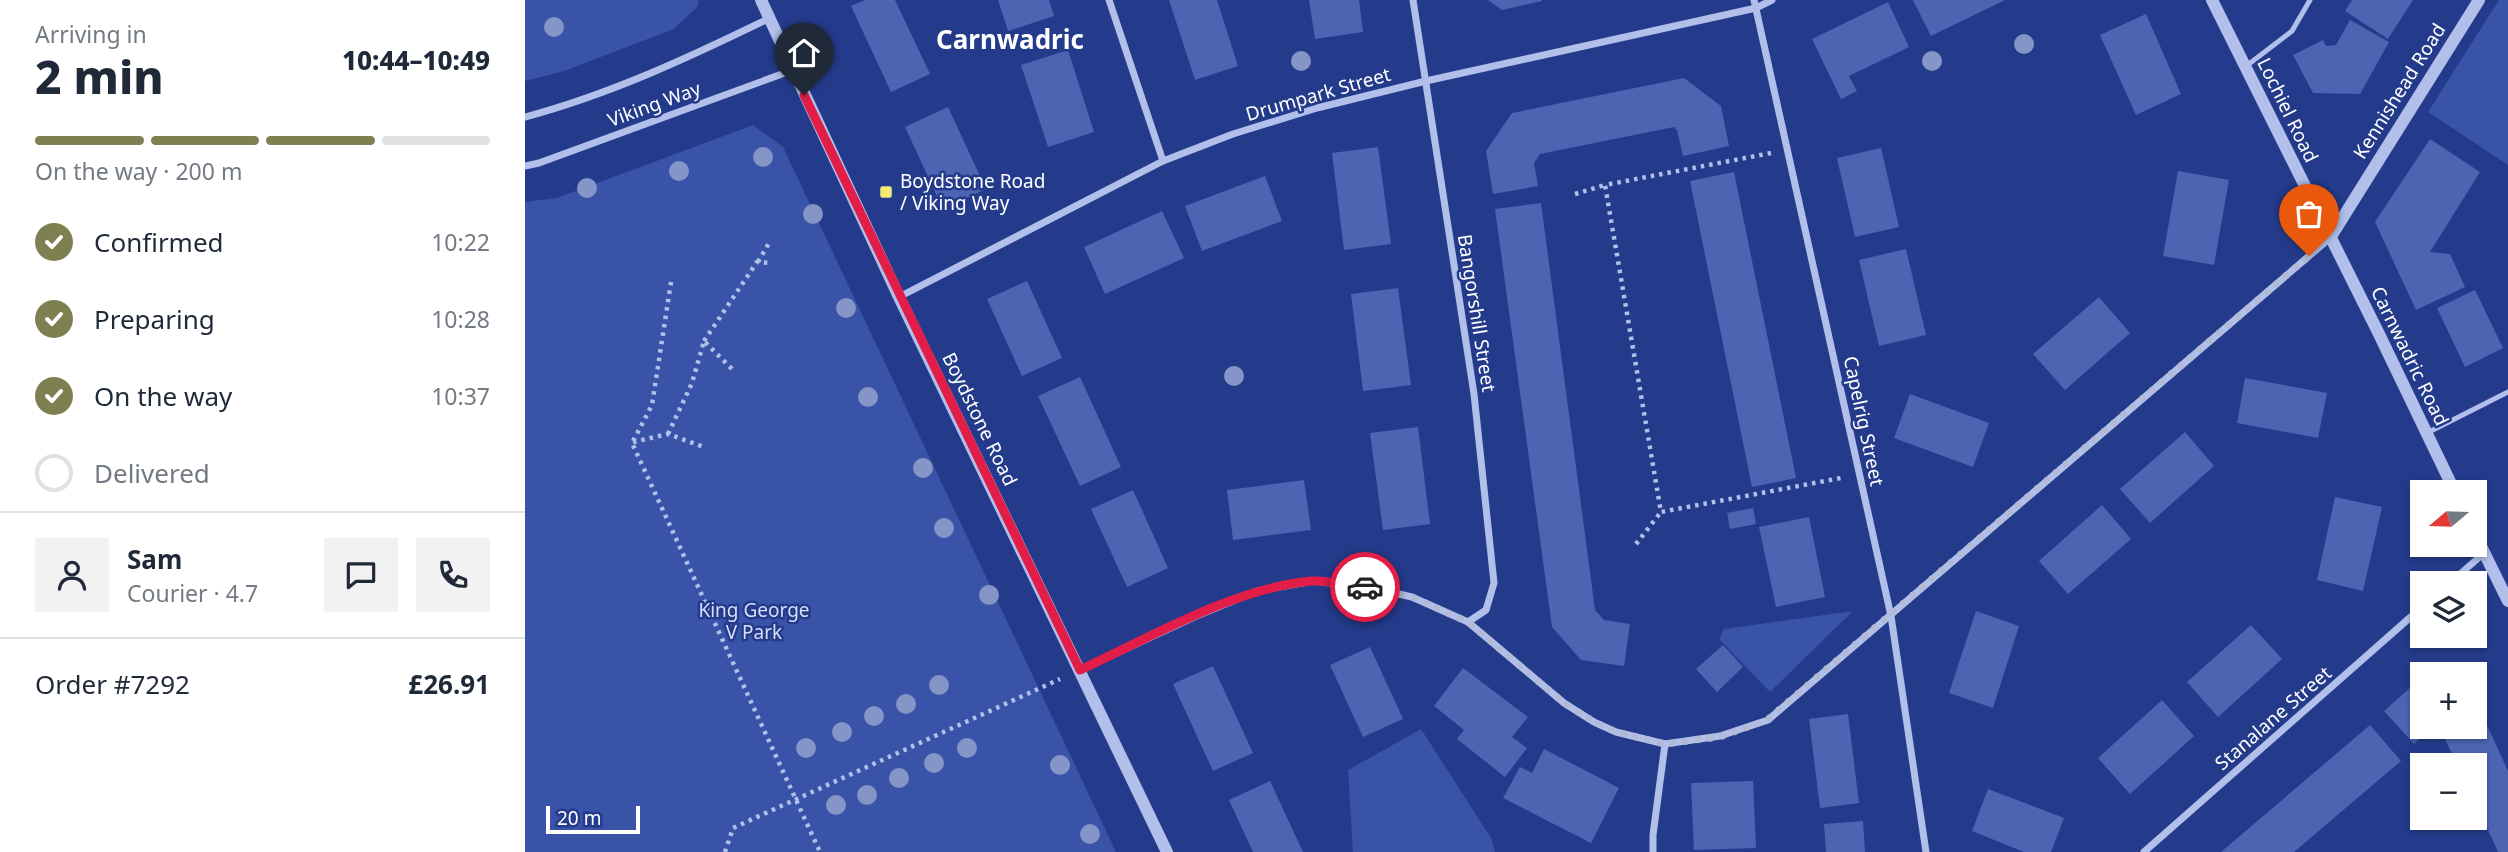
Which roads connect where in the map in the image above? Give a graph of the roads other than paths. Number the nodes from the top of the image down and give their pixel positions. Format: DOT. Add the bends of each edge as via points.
graph roads {
  1 [pos="761,0"];
  2 [pos="1109,0"];
  3 [pos="1413,0"];
  4 [pos="1772,0"];
  5 [pos="2212,0"];
  6 [pos="2310,0"];
  7 [pos="2479,0"];
  8 [pos="1755,4"];
  9 [pos="770,18"];
  10 [pos="2245,67"];
  11 [pos="793,70"];
  12 [pos="1426,81"];
  13 [pos="525,117"];
  14 [pos="1163,161"];
  15 [pos="525,166"];
  16 [pos="2330,238"];
  17 [pos="899,297"];
  18 [pos="2508,392"];
  19 [pos="2427,433"];
  20 [pos="2449,480"];
  21 [pos="2479,557"];
  22 [pos="2486,557"];
  23 [pos="2463,571"];
  24 [pos="2508,601"];
  25 [pos="1891,616"];
  26 [pos="2410,618"];
  27 [pos="1468,622"];
  28 [pos="1080,670"];
  29 [pos="1665,744"];
  30 [pos="1167,852"];
  31 [pos="1653,852"];
  32 [pos="1926,852"];
  33 [pos="2144,852"];
  1 -- 9 [label="street, Boydstone Road"];
  2 -- 14 [label="street"];
  3 -- 12 [label="street, Bangorshill Street"];
  4 -- 8 [label="street, Drumpark Street"];
  5 -- 10 [label="street, Lochiel Road"];
  6 -- 10 [label="lane" via="2292,31"];
  7 -- 16 [label="street, Kennishead Road"];
  8 -- 12 [label="street, Drumpark Street"];
  8 -- 25 [label="street, Capelrig Street"];
  9 -- 11 [label="street, Boydstone Road"];
  9 -- 13 [label="street, Viking Way" via="671,66"];
  10 -- 16 [label="street, Lochiel Road"];
  11 -- 15 [label="street, Viking Way"];
  11 -- 17 [label="street, Boydstone Road"];
  12 -- 14 [label="street, Drumpark Street" via="1317,108"];
  12 -- 27 [label="street, Bangorshill Street" via="1474,394 1494,583 1486,610"];
  14 -- 17 [label="street, Drumpark Street"];
  16 -- 19 [label="street, Carnwadric Road"];
  16 -- 25 [label="street"];
  17 -- 28 [label="street, Boydstone Road"];
  18 -- 19 [label="lane"];
  19 -- 20 [label="street, Carnwadric Road"];
  21 -- 23 [label="street"];
  22 -- 24 [label="street"];
  25 -- 29 [label="street" via="1767,720 1720,737"];
  25 -- 32 [label="street, Capelrig Street"];
  26 -- 33 [label="street, Stanalane Street"];
  27 -- 28 [label="street" via="1412,597 1313,581 1257,591"];
  27 -- 29 [label="street" via="1564,703 1594,722"];
  28 -- 30 [label="street, Boydstone Road"];
  29 -- 31 [label="street"];
}
